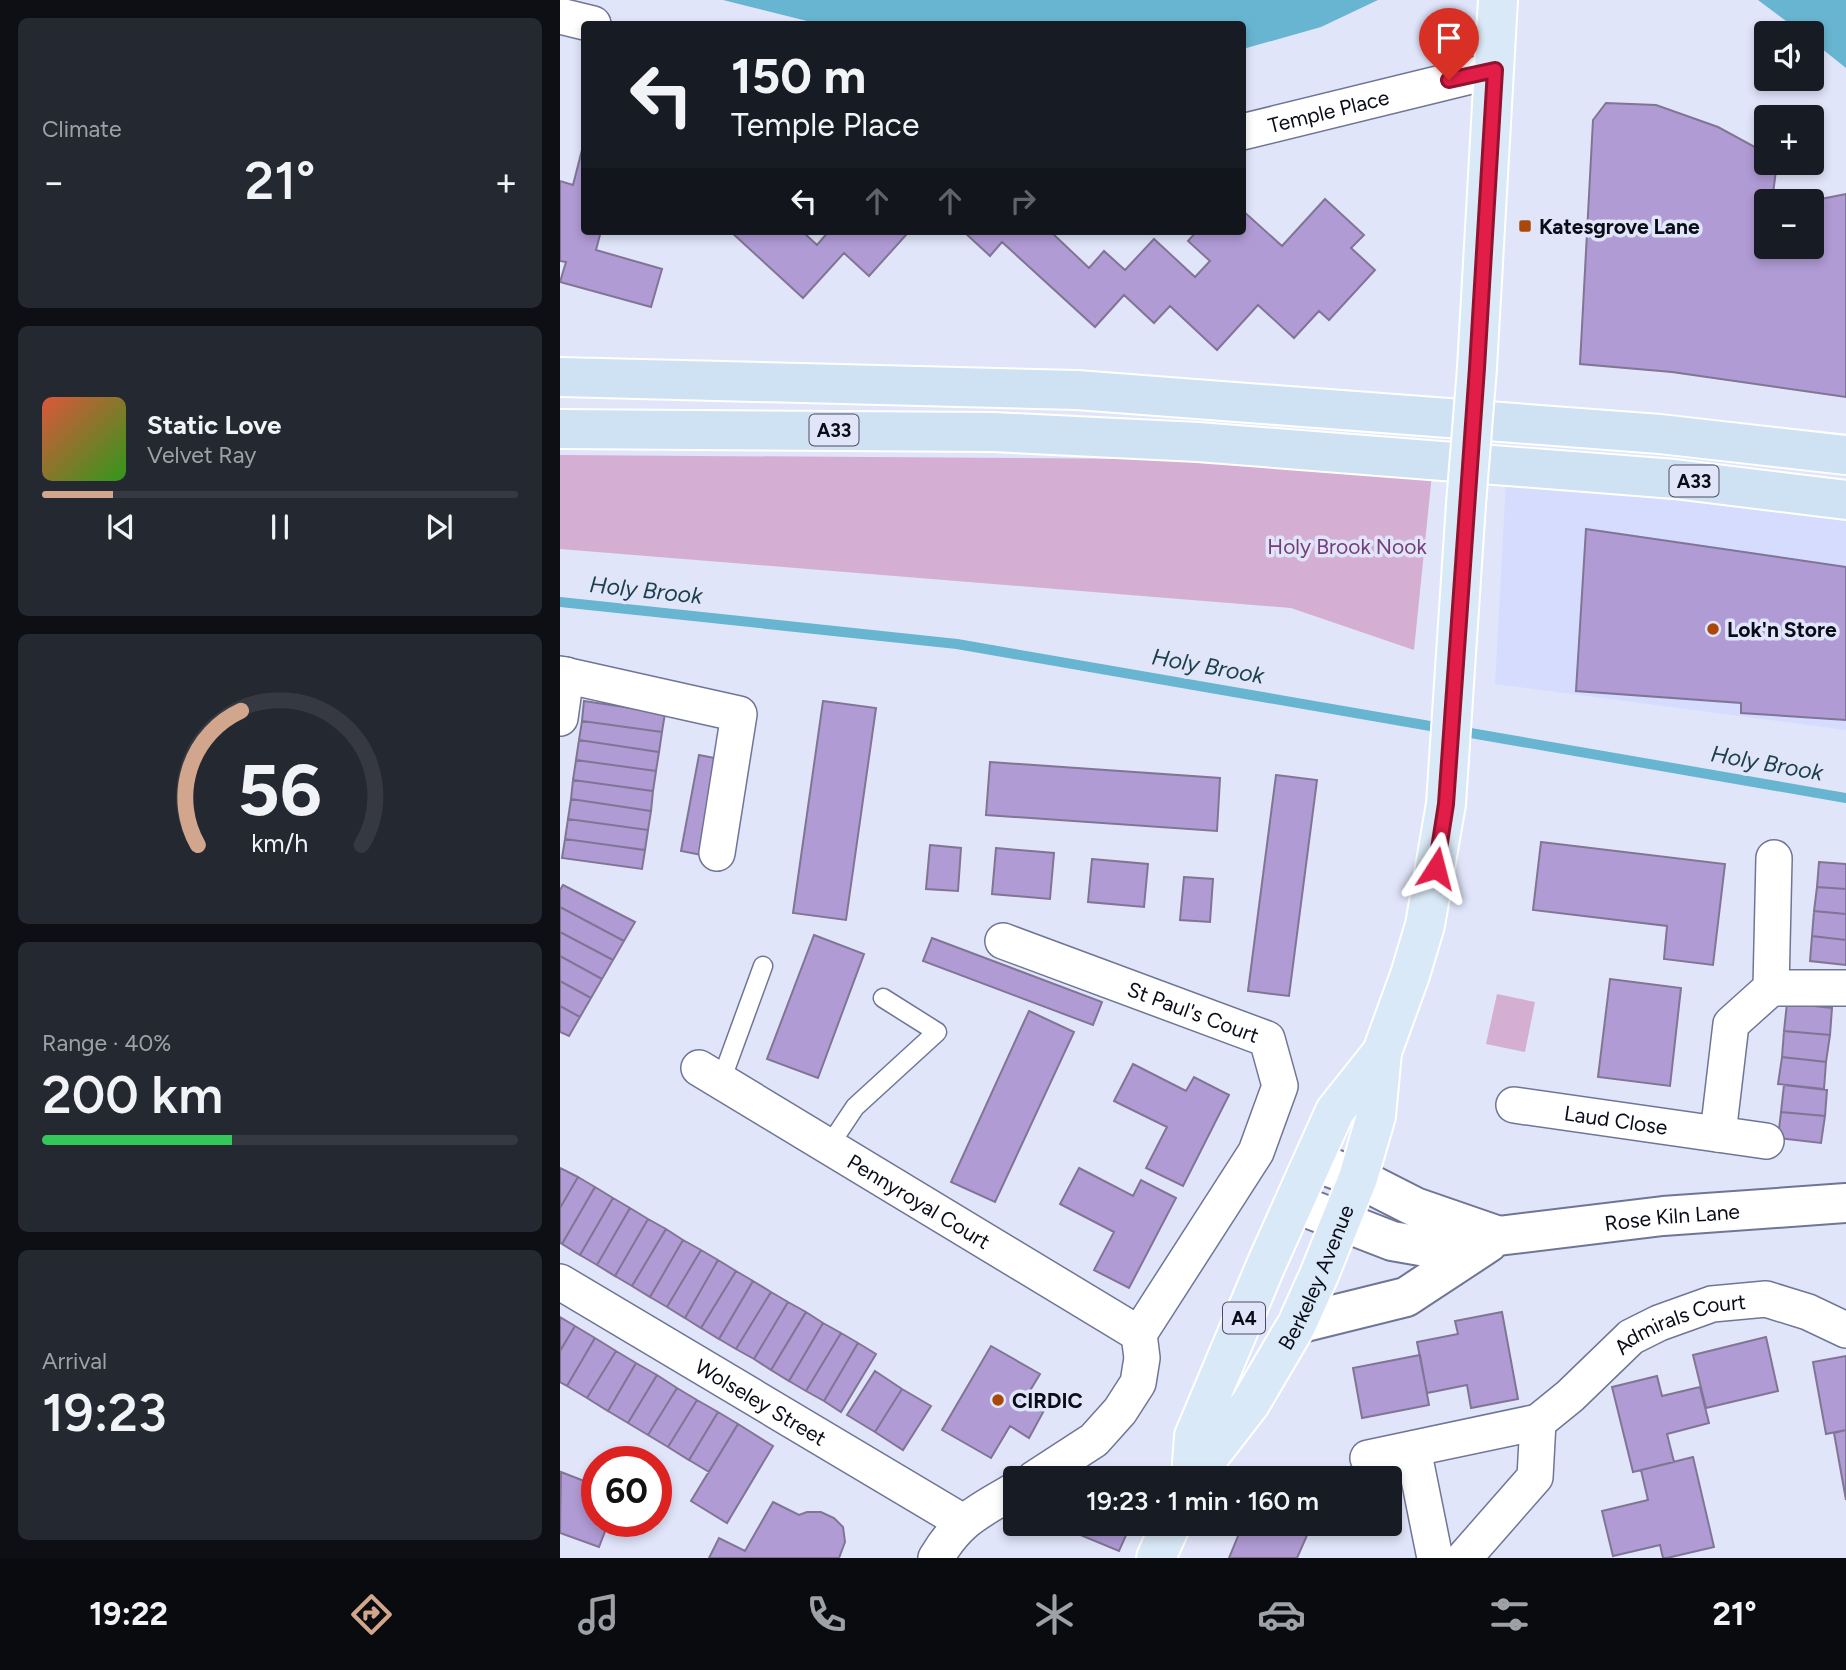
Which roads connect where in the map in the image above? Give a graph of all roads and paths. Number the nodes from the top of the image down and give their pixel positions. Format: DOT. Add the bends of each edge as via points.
graph roads {
  1 [pos="1498,0"];
  2 [pos="560,16"];
  3 [pos="581,21"];
  4 [pos="1495,70"];
  5 [pos="1246,131"];
  6 [pos="560,360"];
  7 [pos="560,377"];
  8 [pos="616,378"];
  9 [pos="560,413"];
  10 [pos="560,429"];
  11 [pos="607,429"];
  12 [pos="1846,455"];
  13 [pos="1846,500"];
  14 [pos="563,674"];
  15 [pos="560,718"];
  16 [pos="717,853"];
  17 [pos="1774,858"];
  18 [pos="1003,941"];
  19 [pos="763,966"];
  20 [pos="1771,988"];
  21 [pos="1846,988"];
  22 [pos="883,998"];
  23 [pos="1382,1052"];
  24 [pos="710,1074"];
  25 [pos="1514,1105"];
  26 [pos="1718,1134"];
  27 [pos="1766,1141"];
  28 [pos="829,1146"];
  29 [pos="1313,1161"];
  30 [pos="1358,1178"];
  31 [pos="1294,1203"];
  32 [pos="1846,1203"];
  33 [pos="1339,1222"];
  34 [pos="1498,1236"];
  35 [pos="560,1282"];
  36 [pos="1297,1324"];
  37 [pos="1846,1330"];
  38 [pos="1139,1334"];
  39 [pos="1538,1422"];
  40 [pos="1413,1449"];
  41 [pos="1368,1458"];
  42 [pos="1054,1466"];
  43 [pos="1193,1466"];
  44 [pos="1202,1466"];
  45 [pos="1003,1501"];
  46 [pos="1166,1536"];
  47 [pos="952,1546"];
  48 [pos="1156,1558"];
  49 [pos="1436,1558"];
  50 [pos="1464,1558"];
  1 -- 4 [label="main road, Berkeley Avenue / A4"];
  2 -- 3 [label="street"];
  4 -- 5 [label="street, Temple Place"];
  4 -- 23 [label="main road, Berkeley Avenue / A4, bridge" via="1446,804 1425,925"];
  6 -- 8 [label="highway, A33"];
  7 -- 8 [label="highway, A33"];
  8 -- 12 [label="highway, A33" via="1077,390 1660,434"];
  9 -- 11 [label="highway, A33"];
  10 -- 11 [label="highway, A33"];
  11 -- 13 [label="highway, A33" via="993,432 1198,442 1675,479"];
  14 -- 15 [label="street"];
  14 -- 16 [label="street" via="739,714"];
  17 -- 20 [label="street"];
  18 -- 38 [label="street, St Paul's Court" via="1267,1039 1280,1086 1256,1152"];
  19 -- 24 [label="lane"];
  20 -- 21 [label="street"];
  20 -- 26 [label="street" via="1731,1024"];
  22 -- 28 [label="lane" via="937,1032 855,1107"];
  23 -- 29 [label="main road, Berkeley Avenue / A4" via="1335,1111"];
  23 -- 30 [label="main road, Berkeley Avenue / A4" via="1376,1116"];
  24 -- 28 [label="street, Pennyroyal Court"];
  25 -- 26 [label="street, Laud Close"];
  26 -- 27 [label="street, Laud Close"];
  28 -- 38 [label="street, Pennyroyal Court"];
  29 -- 30 [label="street, Rose Kiln Lane"];
  29 -- 31 [label="main road, Berkeley Avenue / A4"];
  30 -- 33 [label="main road, Berkeley Avenue / A4"];
  30 -- 34 [label="street, Rose Kiln Lane" via="1415,1207"];
  31 -- 33 [label="street, Rose Kiln Lane"];
  31 -- 43 [label="main road, Berkeley Avenue / A4" via="1194,1436"];
  32 -- 34 [label="street, Rose Kiln Lane" via="1663,1216"];
  33 -- 34 [label="street, Rose Kiln Lane" via="1392,1241 1432,1248"];
  33 -- 36 [label="main road, Berkeley Avenue / A4"];
  34 -- 36 [label="street" via="1406,1297"];
  35 -- 47 [label="street, Wolseley Street"];
  36 -- 44 [label="main road, Berkeley Avenue / A4" via="1250,1404"];
  37 -- 39 [label="street, Admirals Court" via="1808,1312 1766,1300 1712,1304 1631,1337"];
  38 -- 42 [label="street" via="1138,1383 1120,1411 1094,1440"];
  39 -- 40 [label="street, Admirals Court"];
  39 -- 50 [label="street" via="1535,1477"];
  40 -- 41 [label="street, Admirals Court"];
  40 -- 49 [label="street"];
  45 -- 47 [label="street"];
  46 -- 48 [label="main road"];
}
